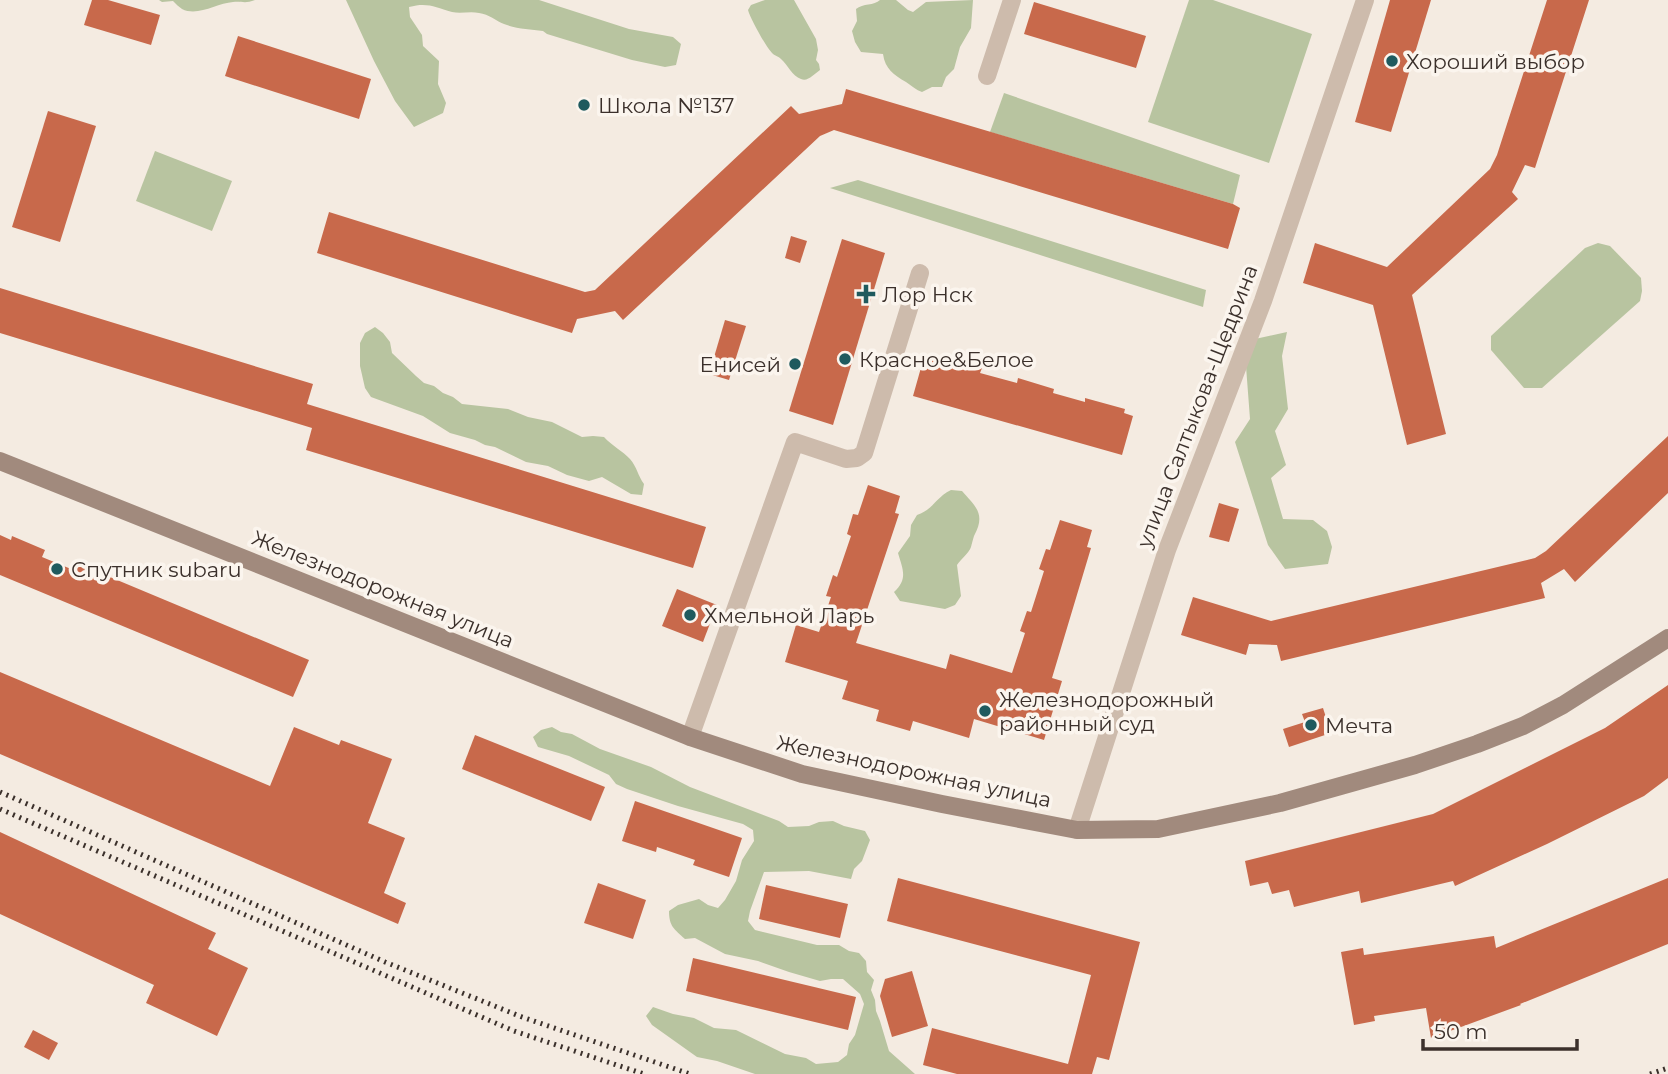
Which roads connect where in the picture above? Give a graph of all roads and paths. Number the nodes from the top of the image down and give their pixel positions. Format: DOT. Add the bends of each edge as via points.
graph roads {
  1 [pos="1012,0"];
  2 [pos="1364,0"];
  3 [pos="986,76"];
  4 [pos="920,273"];
  5 [pos="0,461"];
  6 [pos="1668,638"];
  7 [pos="690,737"];
  8 [pos="1077,830"];
  1 -- 3 [label="street"];
  2 -- 8 [label="street, улица Салтыкова-Щедрина" via="1263,301 1167,550"];
  4 -- 7 [label="street" via="864,453 846,459 795,442"];
  5 -- 7 [label="street, Железнодорожная улица"];
  6 -- 8 [label="street, Железнодорожная улица" via="1523,726 1415,765 1280,803 1158,829"];
  7 -- 8 [label="street, Железнодорожная улица" via="802,774"];
}
